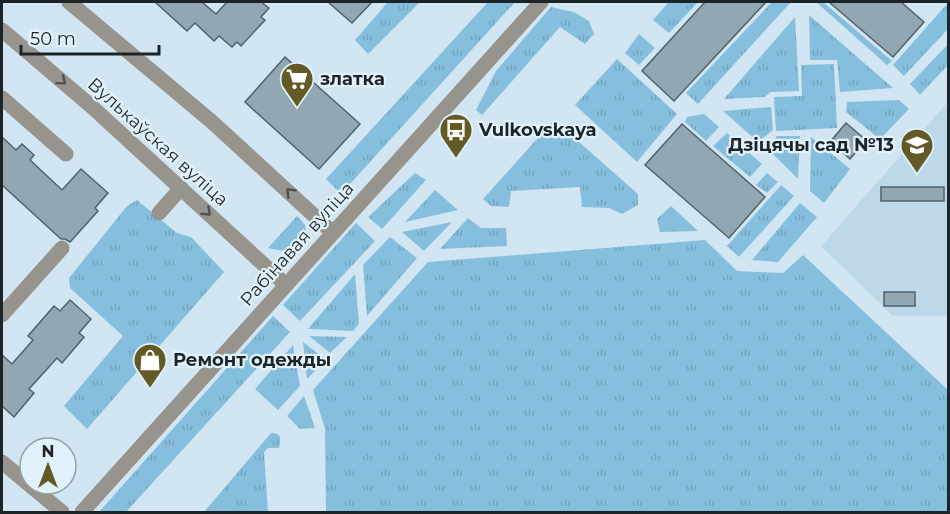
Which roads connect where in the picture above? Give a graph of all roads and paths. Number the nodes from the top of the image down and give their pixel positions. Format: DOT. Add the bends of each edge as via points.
graph roads {
  1 [pos="69,2"];
  2 [pos="541,2"];
  3 [pos="2,30"];
  4 [pos="2,98"];
  5 [pos="66,154"];
  6 [pos="181,188"];
  7 [pos="159,213"];
  8 [pos="333,232"];
  9 [pos="62,248"];
  10 [pos="286,285"];
  11 [pos="2,315"];
  12 [pos="2,462"];
  13 [pos="62,513"];
  14 [pos="82,513"];
  8 -- 1 [label="street, one-way" via="211,121"];
  2 -- 8 [label="street, Рабінавая вуліца"];
  3 -- 6 [label="street, Вулькаўская вуліца, one-way"];
  4 -- 5 [label="street"];
  6 -- 7 [label="street"];
  6 -- 10 [label="street, Вулькаўская вуліца, one-way"];
  8 -- 10 [label="street, Рабінавая вуліца"];
  9 -- 11 [label="street"];
  10 -- 14 [label="street, Рабінавая вуліца"];
  12 -- 13 [label="street"];
}
